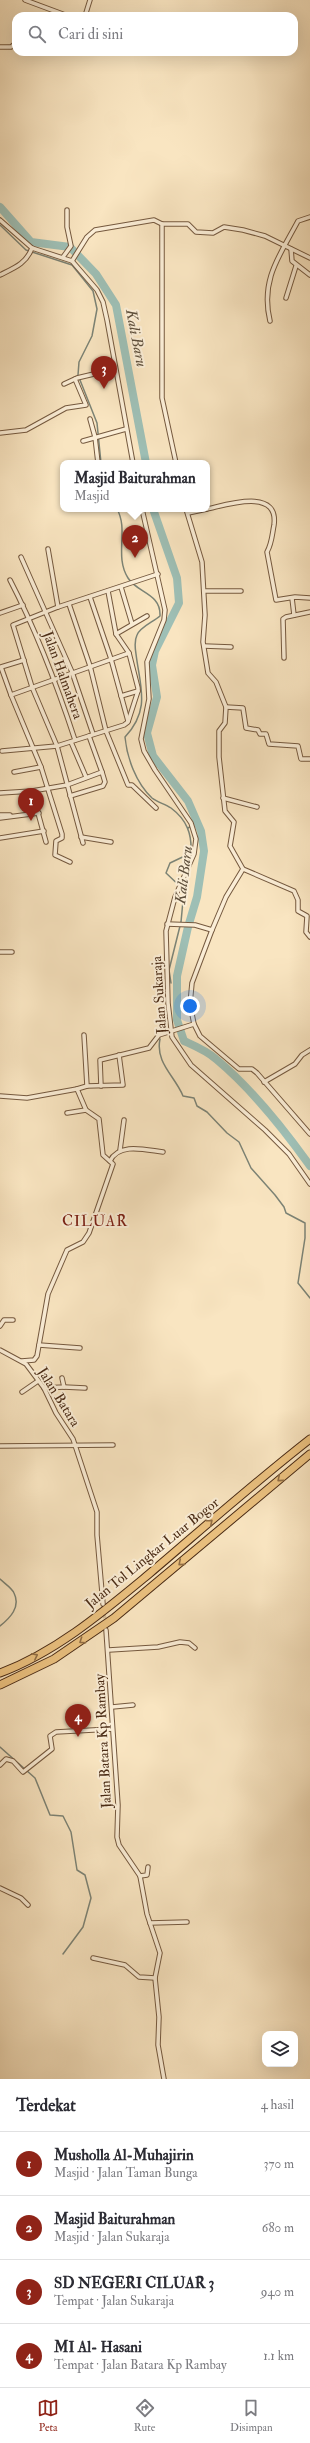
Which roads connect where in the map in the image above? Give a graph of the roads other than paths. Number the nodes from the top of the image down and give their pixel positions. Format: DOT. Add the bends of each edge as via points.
graph roads {
  1 [pos="25,0"];
  2 [pos="90,0"];
  3 [pos="57,12"];
  4 [pos="86,12"];
  5 [pos="12,46"];
  6 [pos="0,47"];
  7 [pos="67,210"];
  8 [pos="310,217"];
  9 [pos="0,220"];
  10 [pos="162,224"];
  11 [pos="286,246"];
  12 [pos="32,249"];
  13 [pos="291,249"];
  14 [pos="63,257"];
  15 [pos="310,258"];
  16 [pos="72,261"];
  17 [pos="296,266"];
  18 [pos="0,275"];
  19 [pos="310,275"];
  20 [pos="286,298"];
  21 [pos="270,321"];
  22 [pos="116,370"];
  23 [pos="78,378"];
  24 [pos="64,384"];
  25 [pos="90,419"];
  26 [pos="126,429"];
  27 [pos="0,433"];
  28 [pos="96,437"];
  29 [pos="83,441"];
  30 [pos="98,460"];
  31 [pos="132,460"];
  32 [pos="175,460"];
  33 [pos="210,508"];
  34 [pos="143,512"];
  35 [pos="187,512"];
  36 [pos="48,549"];
  37 [pos="21,556"];
  38 [pos="158,574"];
  39 [pos="10,580"];
  40 [pos="122,587"];
  41 [pos="108,591"];
  42 [pos="204,591"];
  43 [pos="241,591"];
  44 [pos="90,597"];
  45 [pos="292,598"];
  46 [pos="310,598"];
  47 [pos="69,604"];
  48 [pos="23,605"];
  49 [pos="58,607"];
  50 [pos="46,612"];
  51 [pos="310,612"];
  52 [pos="0,613"];
  53 [pos="294,615"];
  54 [pos="147,616"];
  55 [pos="29,618"];
  56 [pos="132,624"];
  57 [pos="116,634"];
  58 [pos="204,646"];
  59 [pos="231,647"];
  60 [pos="129,653"];
  61 [pos="284,658"];
  62 [pos="111,659"];
  63 [pos="24,660"];
  64 [pos="90,666"];
  65 [pos="72,672"];
  66 [pos="55,678"];
  67 [pos="32,687"];
  68 [pos="138,690"];
  69 [pos="11,695"];
  70 [pos="121,696"];
  71 [pos="226,707"];
  72 [pos="128,722"];
  73 [pos="106,731"];
  74 [pos="91,735"];
  75 [pos="73,741"];
  76 [pos="57,746"];
  77 [pos="32,748"];
  78 [pos="2,751"];
  79 [pos="310,759"];
  80 [pos="41,767"];
  81 [pos="14,772"];
  82 [pos="102,772"];
  83 [pos="86,777"];
  84 [pos="67,785"];
  85 [pos="47,787"];
  86 [pos="32,791"];
  87 [pos="0,793"];
  88 [pos="70,796"];
  89 [pos="223,798"];
  90 [pos="256,807"];
  91 [pos="156,808"];
  92 [pos="39,813"];
  93 [pos="0,815"];
  94 [pos="21,815"];
  95 [pos="0,818"];
  96 [pos="44,831"];
  97 [pos="81,837"];
  98 [pos="0,838"];
  99 [pos="46,842"];
  100 [pos="111,842"];
  101 [pos="83,843"];
  102 [pos="70,862"];
  103 [pos="243,869"];
  104 [pos="167,924"];
  105 [pos="212,930"];
  106 [pos="310,937"];
  107 [pos="0,952"];
  108 [pos="12,952"];
  109 [pos="194,1024"];
  110 [pos="171,1031"];
  111 [pos="84,1034"];
  112 [pos="310,1050"];
  113 [pos="118,1055"];
  114 [pos="264,1082"];
  115 [pos="87,1086"];
  116 [pos="101,1086"];
  117 [pos="77,1089"];
  118 [pos="0,1096"];
  119 [pos="86,1110"];
  120 [pos="67,1113"];
  121 [pos="124,1120"];
  122 [pos="310,1134"];
  123 [pos="120,1150"];
  124 [pos="163,1152"];
  125 [pos="110,1161"];
  126 [pos="310,1184"];
  127 [pos="13,1320"];
  128 [pos="0,1326"];
  129 [pos="39,1345"];
  130 [pos="80,1348"];
  131 [pos="0,1350"];
  132 [pos="22,1361"];
  133 [pos="62,1378"];
  134 [pos="38,1381"];
  135 [pos="64,1387"];
  136 [pos="44,1388"];
  137 [pos="85,1388"];
  138 [pos="22,1392"];
  139 [pos="310,1439"];
  140 [pos="113,1445"];
  141 [pos="0,1446"];
  142 [pos="75,1447"];
  143 [pos="310,1454"];
  144 [pos="103,1604"];
  145 [pos="106,1630"];
  146 [pos="195,1648"];
  147 [pos="109,1650"];
  148 [pos="0,1672"];
  149 [pos="0,1685"];
  150 [pos="133,1705"];
  151 [pos="112,1707"];
  152 [pos="112,1729"];
  153 [pos="0,1765"];
  154 [pos="148,1867"];
  155 [pos="140,1876"];
  156 [pos="0,1888"];
  157 [pos="28,1905"];
  158 [pos="187,1922"];
  159 [pos="150,1923"];
  160 [pos="93,1958"];
  161 [pos="156,1978"];
  162 [pos="164,2079"];
  1 -- 3 [label="street"];
  2 -- 4 [label="street"];
  5 -- 6 [label="street"];
  7 -- 14 [label="street" via="71,246"];
  8 -- 11 [label="street" via="298,221"];
  9 -- 12 [label="street"];
  10 -- 11 [label="street" via="188,224 194,232 210,233 222,227 239,229"];
  10 -- 16 [label="street" via="154,220 90,232"];
  10 -- 32 [label="street" via="162,398"];
  11 -- 13 [label="street"];
  11 -- 21 [label="street" via="268,279"];
  12 -- 14 [label="street"];
  12 -- 18 [label="street" via="29,257 21,264"];
  13 -- 15 [label="street"];
  13 -- 17 [label="street" via="290,258"];
  14 -- 16 [label="street"];
  16 -- 22 [label="street" via="87,277 103,302"];
  17 -- 19 [label="street"];
  17 -- 20 [label="street"];
  22 -- 23 [label="street"];
  22 -- 26 [label="street"];
  23 -- 24 [label="street"];
  23 -- 27 [label="street" via="86,405 66,408 26,430"];
  25 -- 28 [label="street"];
  26 -- 28 [label="street"];
  26 -- 31 [label="street"];
  28 -- 29 [label="street"];
  28 -- 30 [label="street"];
  33 -- 45 [label="street" via="251,501 265,504 272,510 275,517 271,544 267,552 276,600"];
  34 -- 38 [label="street, Jalan Sukaraja"];
  35 -- 42 [label="street" via="202,562"];
  36 -- 49 [label="street"];
  37 -- 50 [label="street"];
  38 -- 40 [label="street"];
  38 -- 104 [label="street, Jalan Sukaraja" via="165,610 163,624 147,662 149,699 142,740 144,751 192,826 196,839 194,854 180,882"];
  39 -- 48 [label="street, Jalan Halmahera"];
  40 -- 41 [label="street"];
  40 -- 56 [label="street"];
  41 -- 44 [label="street"];
  41 -- 57 [label="street"];
  42 -- 43 [label="street"];
  42 -- 58 [label="street"];
  44 -- 47 [label="street"];
  44 -- 62 [label="street"];
  45 -- 46 [label="street"];
  45 -- 53 [label="street"];
  47 -- 49 [label="street"];
  47 -- 64 [label="street"];
  48 -- 52 [label="street"];
  48 -- 55 [label="street, Jalan Halmahera"];
  49 -- 50 [label="street"];
  50 -- 55 [label="street"];
  50 -- 65 [label="street"];
  51 -- 53 [label="street"];
  53 -- 61 [label="street" via="284,619"];
  54 -- 56 [label="street"];
  55 -- 63 [label="street" via="13,625"];
  55 -- 66 [label="street, Jalan Halmahera"];
  56 -- 57 [label="street"];
  57 -- 60 [label="street"];
  58 -- 59 [label="street"];
  58 -- 71 [label="street" via="208,673 216,682"];
  60 -- 62 [label="street"];
  60 -- 68 [label="street"];
  62 -- 64 [label="street"];
  62 -- 70 [label="street"];
  63 -- 67 [label="street"];
  63 -- 69 [label="street" via="1,667"];
  64 -- 65 [label="street"];
  64 -- 73 [label="street"];
  65 -- 66 [label="street"];
  65 -- 74 [label="street"];
  66 -- 67 [label="street"];
  66 -- 75 [label="street, Jalan Halmahera"];
  67 -- 69 [label="street"];
  67 -- 76 [label="street"];
  68 -- 70 [label="street"];
  68 -- 72 [label="street"];
  69 -- 77 [label="street"];
  70 -- 72 [label="street"];
  71 -- 79 [label="street" via="243,708 246,728 266,734 269,744 298,746 301,759"];
  71 -- 89 [label="street" via="219,744"];
  72 -- 73 [label="street"];
  73 -- 74 [label="street"];
  73 -- 91 [label="street" via="128,785 132,785"];
  74 -- 75 [label="street"];
  74 -- 82 [label="street"];
  75 -- 76 [label="street"];
  75 -- 83 [label="street, Jalan Halmahera"];
  76 -- 77 [label="street"];
  76 -- 84 [label="street"];
  77 -- 78 [label="street"];
  77 -- 80 [label="street"];
  80 -- 81 [label="street"];
  80 -- 85 [label="street"];
  82 -- 83 [label="street"];
  82 -- 88 [label="street" via="103,786"];
  83 -- 84 [label="street"];
  84 -- 85 [label="street"];
  84 -- 88 [label="street"];
  85 -- 86 [label="street"];
  85 -- 102 [label="street" via="62,834 62,838 56,841 55,856"];
  86 -- 87 [label="street"];
  86 -- 92 [label="street"];
  88 -- 97 [label="street"];
  89 -- 90 [label="street"];
  89 -- 103 [label="street" via="225,811 234,822 230,846"];
  92 -- 94 [label="street"];
  92 -- 96 [label="street"];
  93 -- 94 [label="street"];
  94 -- 95 [label="street"];
  96 -- 98 [label="street"];
  96 -- 99 [label="street"];
  97 -- 100 [label="street"];
  97 -- 101 [label="street"];
  103 -- 105 [label="street" via="226,897"];
  103 -- 106 [label="street" via="294,891 298,900 298,911 307,916 306,932"];
  104 -- 105 [label="street" via="190,925"];
  104 -- 110 [label="street, Jalan Sukaraja"];
  105 -- 109 [label="street" via="192,983 190,1004"];
  107 -- 108 [label="street"];
  109 -- 110 [label="street"];
  109 -- 114 [label="street" via="200,1036 239,1069 252,1069"];
  110 -- 113 [label="street" via="159,1035 149,1048"];
  110 -- 126 [label="street, Jalan Sukaraja" via="178,1048 191,1065 265,1130 289,1154"];
  111 -- 115 [label="street"];
  112 -- 114 [label="street" via="295,1064"];
  113 -- 116 [label="street" via="100,1060"];
  113 -- 116 [label="street" via="123,1085"];
  114 -- 122 [label="street"];
  115 -- 116 [label="street"];
  115 -- 117 [label="street"];
  117 -- 118 [label="street" via="27,1098"];
  117 -- 119 [label="street"];
  119 -- 120 [label="street"];
  119 -- 125 [label="street" via="99,1119 103,1155"];
  121 -- 123 [label="street"];
  123 -- 124 [label="street"];
  123 -- 125 [label="street" via="115,1152"];
  125 -- 129 [label="street" via="112,1166 89,1233 83,1242 67,1250 52,1283"];
  127 -- 128 [label="street" via="4,1320"];
  129 -- 130 [label="street"];
  129 -- 132 [label="street" via="36,1359"];
  131 -- 132 [label="street, Jalan Batara"];
  132 -- 134 [label="street, Jalan Batara"];
  133 -- 135 [label="street"];
  134 -- 136 [label="street, Jalan Batara"];
  134 -- 138 [label="street"];
  135 -- 136 [label="street"];
  135 -- 137 [label="street"];
  136 -- 142 [label="street, Jalan Batara"];
  148 -- 139 [label="highway, Jalan Tol Lingkar Luar Bogor, one-way" via="13,1668 72,1634 116,1601"];
  140 -- 142 [label="street"];
  141 -- 142 [label="street"];
  142 -- 144 [label="street" via="97,1512"];
  143 -- 149 [label="highway, Jalan Tol Lingkar Luar Bogor, one-way" via="114,1618 54,1659"];
  145 -- 147 [label="street, Jalan Batara Kp Rambay"];
  146 -- 147 [label="street" via="190,1643 180,1642 158,1647"];
  147 -- 151 [label="street, Jalan Batara Kp Rambay"];
  150 -- 151 [label="street"];
  151 -- 152 [label="street, Jalan Batara Kp Rambay"];
  152 -- 153 [label="street" via="51,1734 52,1749 24,1772 10,1760 6,1759"];
  152 -- 155 [label="street, Jalan Batara Kp Rambay" via="118,1805 117,1837 119,1845"];
  154 -- 155 [label="street" via="147,1875"];
  155 -- 159 [label="street, Jalan Batara Kp Rambay"];
  156 -- 157 [label="street" via="21,1898"];
  158 -- 159 [label="street"];
  159 -- 161 [label="street, Jalan Batara Kp Rambay" via="160,1953"];
  160 -- 161 [label="street" via="125,1965 139,1977"];
  161 -- 162 [label="street, Jalan Batara Kp Rambay" via="160,2017 158,2046"];
}
